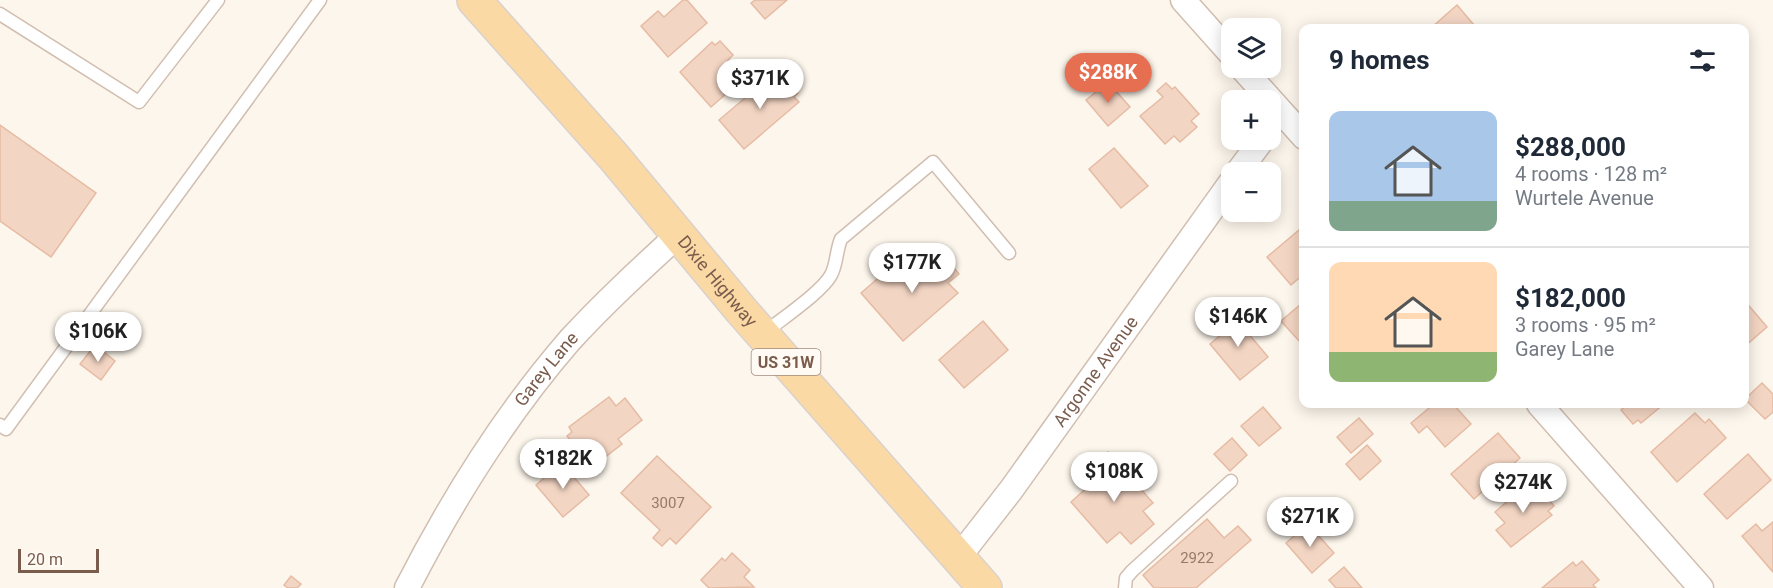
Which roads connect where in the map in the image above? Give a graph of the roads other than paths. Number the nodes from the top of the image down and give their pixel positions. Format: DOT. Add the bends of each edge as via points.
graph roads {
  1 [pos="218,0"];
  2 [pos="320,0"];
  3 [pos="474,0"];
  4 [pos="1183,0"];
  5 [pos="0,14"];
  6 [pos="1221,43"];
  7 [pos="1281,123"];
  8 [pos="1299,134"];
  9 [pos="1221,197"];
  10 [pos="678,235"];
  11 [pos="1009,253"];
  12 [pos="762,335"];
  13 [pos="1543,408"];
  14 [pos="0,425"];
  15 [pos="1231,481"];
  16 [pos="958,558"];
  17 [pos="407,588"];
  18 [pos="985,588"];
  19 [pos="1125,588"];
  20 [pos="1701,588"];
  1 -- 5 [label="lane" via="139,102"];
  2 -- 14 [label="lane" via="6,429"];
  3 -- 10 [label="main road, Dixie Highway / US 31W"];
  4 -- 6 [label="street"];
  7 -- 8 [label="street"];
  9 -- 16 [label="street, Argonne Avenue"];
  10 -- 12 [label="main road, Dixie Highway / US 31W"];
  10 -- 17 [label="street, Garey Lane" via="570,341 515,409 442,519"];
  11 -- 12 [label="lane" via="933,162 841,239 826,282"];
  12 -- 16 [label="main road, Dixie Highway / US 31W"];
  13 -- 20 [label="street"];
  15 -- 19 [label="lane" via="1132,571"];
  16 -- 18 [label="main road, Dixie Highway / US 31W"];
}
